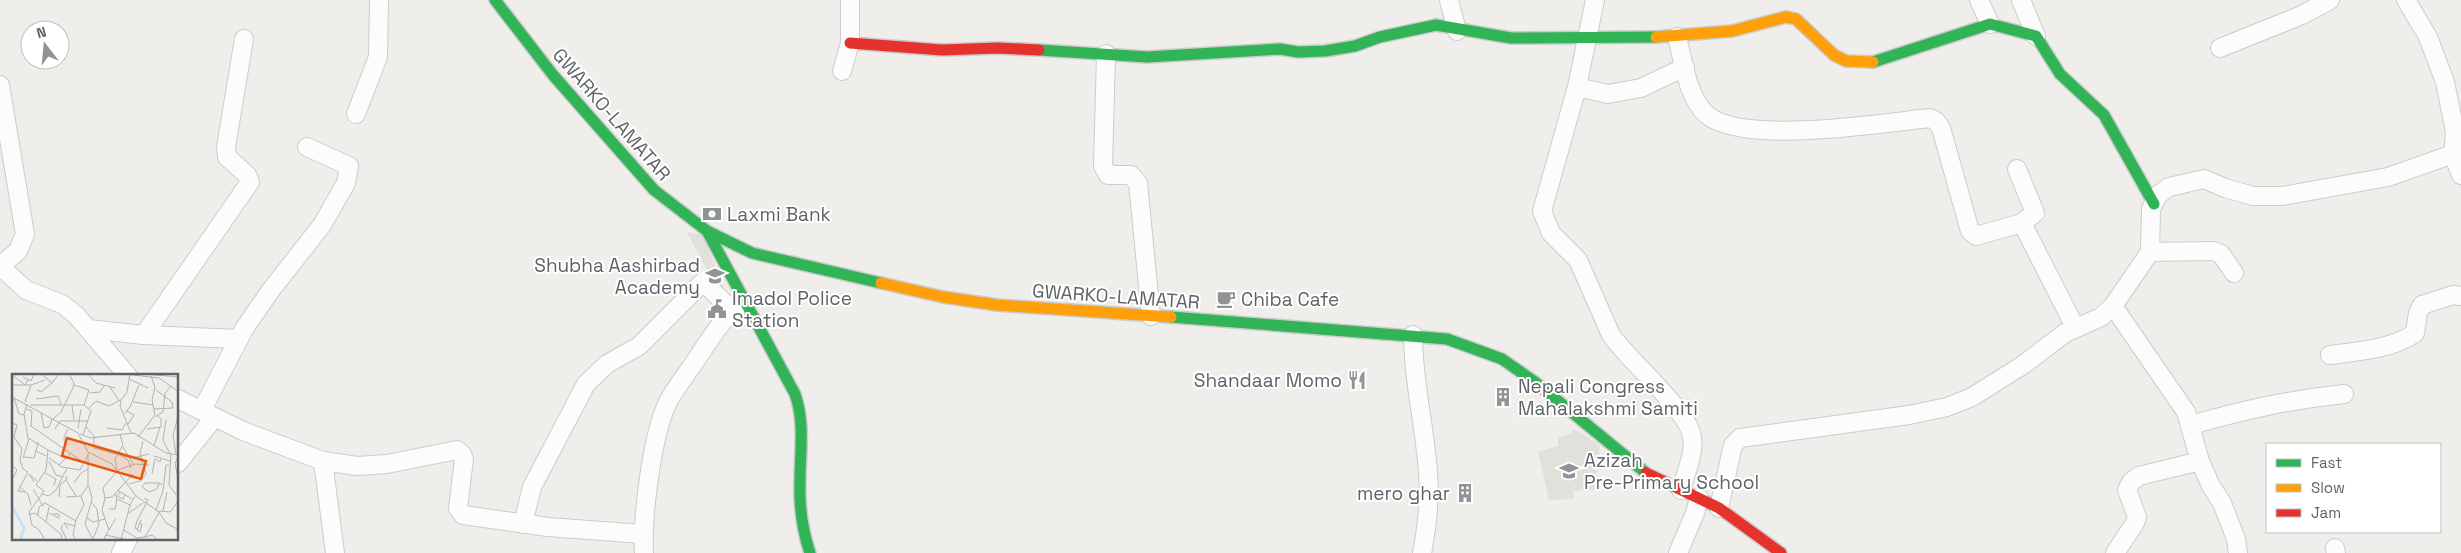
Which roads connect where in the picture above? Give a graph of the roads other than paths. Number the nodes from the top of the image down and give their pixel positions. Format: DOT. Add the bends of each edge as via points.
graph roads {
  1 [pos="379,0"];
  2 [pos="495,0"];
  3 [pos="850,0"];
  4 [pos="1449,0"];
  5 [pos="1594,0"];
  6 [pos="1979,0"];
  7 [pos="2021,0"];
  8 [pos="2330,0"];
  9 [pos="2406,0"];
  10 [pos="1990,24"];
  11 [pos="1457,31"];
  12 [pos="1677,36"];
  13 [pos="2036,36"];
  14 [pos="1586,37"];
  15 [pos="244,39"];
  16 [pos="850,43"];
  17 [pos="2220,48"];
  18 [pos="1106,54"];
  19 [pos="1685,67"];
  20 [pos="842,71"];
  21 [pos="0,85"];
  22 [pos="1577,87"];
  23 [pos="356,114"];
  24 [pos="307,147"];
  25 [pos="2457,151"];
  26 [pos="2017,169"];
  27 [pos="2461,176"];
  28 [pos="2154,204"];
  29 [pos="2022,222"];
  30 [pos="707,231"];
  31 [pos="2150,252"];
  32 [pos="0,266"];
  33 [pos="2234,273"];
  34 [pos="2461,296"];
  35 [pos="738,306"];
  36 [pos="2113,306"];
  37 [pos="1151,316"];
  38 [pos="2075,327"];
  39 [pos="88,329"];
  40 [pos="144,335"];
  41 [pos="1413,335"];
  42 [pos="239,339"];
  43 [pos="2330,355"];
  44 [pos="126,374"];
  45 [pos="2344,394"];
  46 [pos="179,400"];
  47 [pos="208,414"];
  48 [pos="2190,425"];
  49 [pos="179,461"];
  50 [pos="323,461"];
  51 [pos="2200,461"];
  52 [pos="1681,490"];
  53 [pos="1699,498"];
  54 [pos="1719,508"];
  55 [pos="524,524"];
  56 [pos="643,534"];
  57 [pos="127,540"];
  58 [pos="120,553"];
  59 [pos="335,553"];
  60 [pos="644,553"];
  61 [pos="810,553"];
  62 [pos="1422,553"];
  63 [pos="1678,553"];
  64 [pos="1781,553"];
  65 [pos="2115,553"];
  66 [pos="2238,553"];
  1 -- 23 [label="street" via="378,57"];
  2 -- 30 [label="street, GWARKO-LAMATAR" via="553,75 654,190"];
  3 -- 16 [label="street"];
  4 -- 11 [label="street"];
  5 -- 14 [label="street"];
  6 -- 10 [label="street"];
  7 -- 13 [label="street"];
  8 -- 17 [label="street" via="2302,15"];
  9 -- 25 [label="street" via="2428,37 2445,82"];
  10 -- 12 [label="street" via="1876,62 1858,63 1834,55 1796,19 1786,17 1732,31"];
  10 -- 13 [label="street"];
  11 -- 14 [label="street" via="1511,38"];
  11 -- 18 [label="street" via="1436,25 1325,51 1280,49 1147,57"];
  12 -- 14 [label="street"];
  12 -- 19 [label="street"];
  13 -- 28 [label="street" via="2060,74 2104,115"];
  14 -- 22 [label="street"];
  15 -- 40 [label="street" via="226,147 227,157 247,175 250,182"];
  16 -- 18 [label="street" via="942,50 998,48"];
  16 -- 20 [label="street"];
  18 -- 37 [label="street" via="1103,166 1108,175 1132,175 1138,183"];
  19 -- 22 [label="street" via="1641,88 1608,94"];
  19 -- 29 [label="street" via="1694,98 1706,114 1726,126 1763,131 1930,118 1941,128 1973,235"];
  21 -- 32 [label="street" via="24,234 18,251"];
  22 -- 52 [label="street" via="1542,211 1551,233 1578,260 1611,335 1688,423 1692,438 1691,455"];
  24 -- 42 [label="street" via="346,164 350,170 346,184 322,225 271,290"];
  25 -- 27 [label="street"];
  25 -- 28 [label="street" via="2388,177 2284,196 2253,196 2204,179 2169,187 2158,195"];
  26 -- 29 [label="street" via="2035,213"];
  28 -- 31 [label="street" via="2151,209"];
  29 -- 38 [label="street"];
  30 -- 35 [label="street"];
  30 -- 37 [label="street, GWARKO-LAMATAR" via="752,253 943,297 996,305"];
  31 -- 33 [label="street" via="2213,251 2221,254"];
  31 -- 36 [label="street"];
  32 -- 39 [label="street" via="26,290 62,304"];
  34 -- 43 [label="street" via="2422,305 2415,333 2405,340 2384,348"];
  35 -- 55 [label="street" via="703,282 639,346 608,364 586,384 532,487"];
  35 -- 56 [label="street" via="710,339 668,403 654,449"];
  35 -- 61 [label="street" via="796,394 801,411 800,517"];
  36 -- 38 [label="street" via="2101,317"];
  36 -- 48 [label="street" via="2170,387 2186,412"];
  37 -- 41 [label="street, GWARKO-LAMATAR"];
  38 -- 54 [label="street" via="1972,397 1947,407 1740,438 1733,446"];
  39 -- 40 [label="street"];
  39 -- 44 [label="street"];
  40 -- 42 [label="street"];
  41 -- 52 [label="street, GWARKO-LAMATAR" via="1447,339 1502,359 1535,382 1651,478"];
  41 -- 62 [label="street" via="1413,366 1429,474"];
  42 -- 47 [label="street"];
  45 -- 48 [label="street" via="2252,407"];
  46 -- 47 [label="street"];
  47 -- 49 [label="street"];
  47 -- 50 [label="street"];
  48 -- 51 [label="street"];
  50 -- 55 [label="street" via="357,466 387,464 457,450 464,459 460,512 470,517"];
  50 -- 59 [label="street"];
  51 -- 65 [label="street" via="2139,476 2131,482 2127,490 2137,517"];
  51 -- 66 [label="street" via="2236,539"];
  52 -- 53 [label="street, GWARKO-LAMATAR"];
  53 -- 54 [label="street, GWARKO-LAMATAR"];
  53 -- 63 [label="street"];
  54 -- 64 [label="street, GWARKO-LAMATAR"];
  55 -- 56 [label="street"];
  56 -- 60 [label="street"];
  57 -- 58 [label="street"];
}
